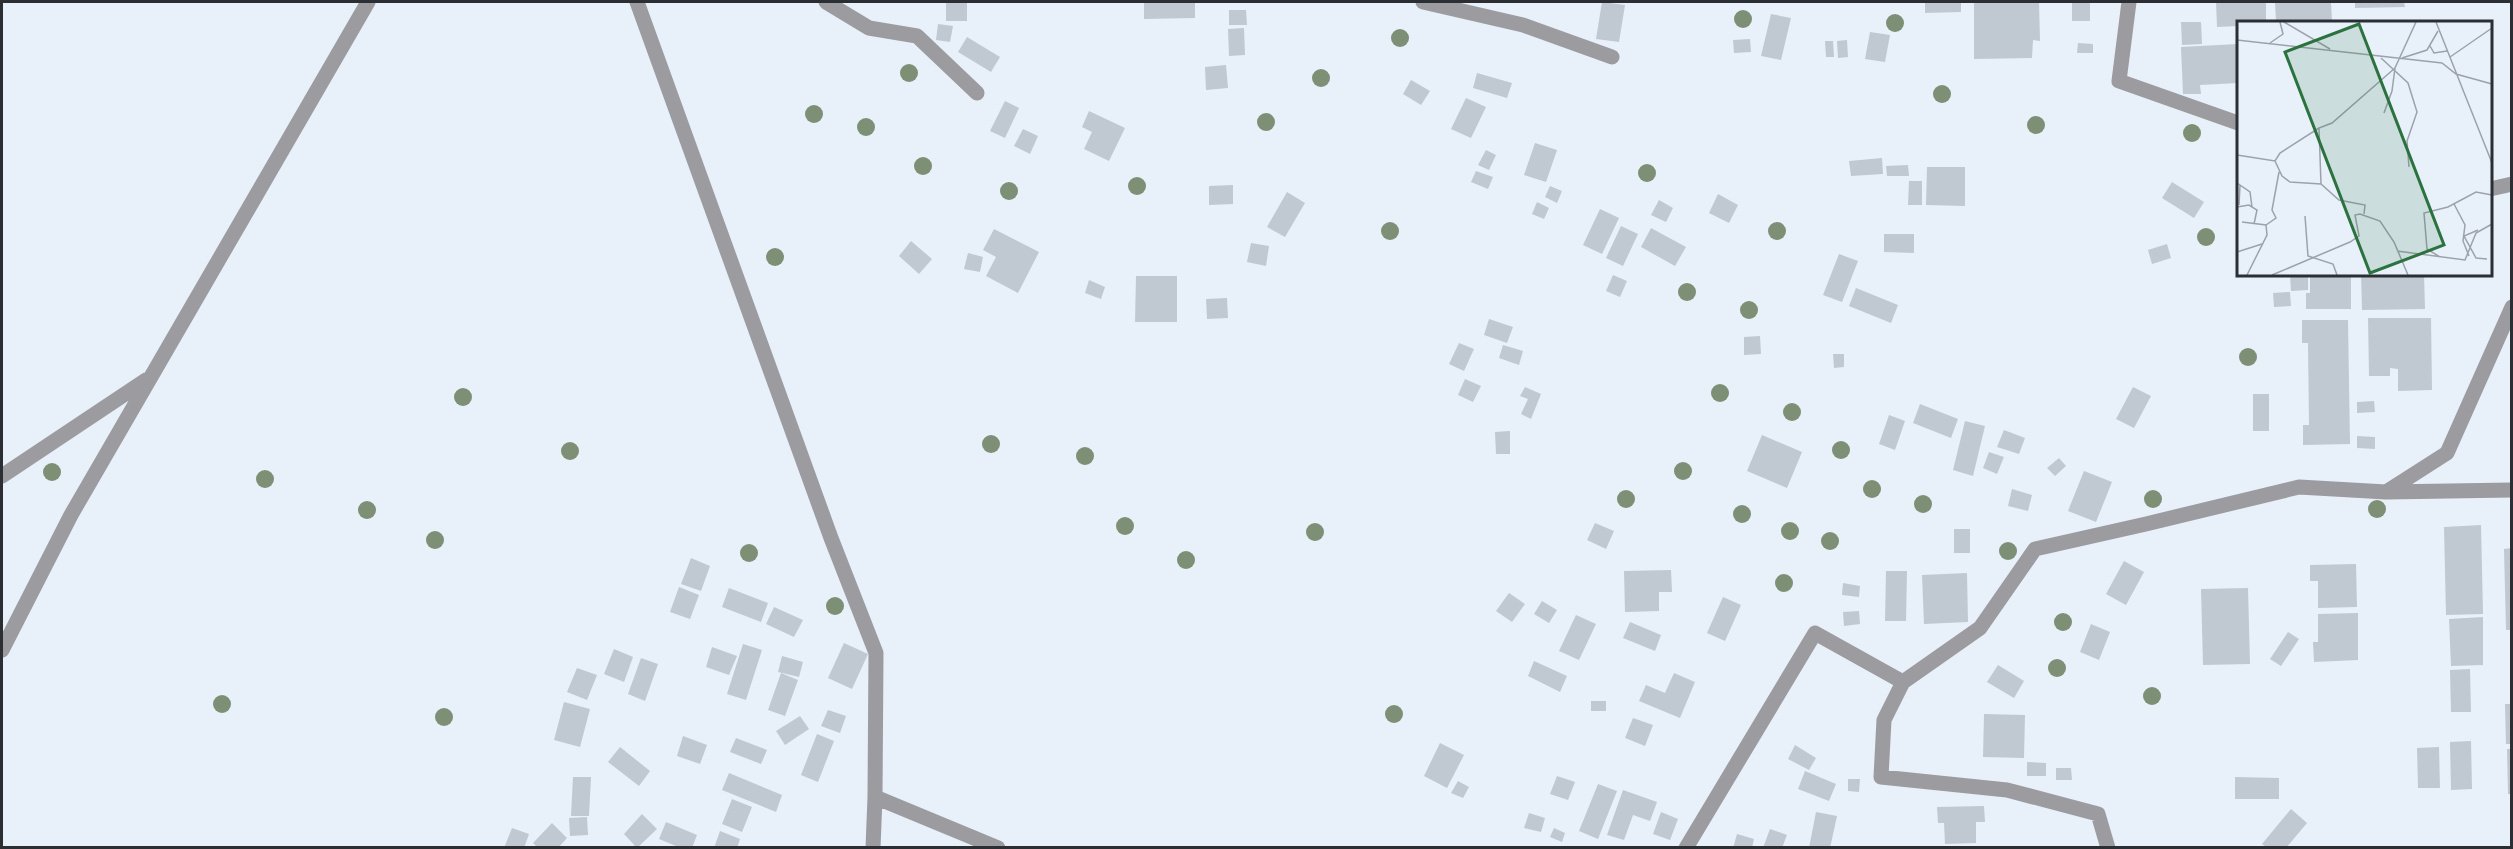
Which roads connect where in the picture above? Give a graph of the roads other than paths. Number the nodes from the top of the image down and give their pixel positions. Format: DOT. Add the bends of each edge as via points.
graph roads {
  1 [pos="368,2"];
  2 [pos="637,2"];
  3 [pos="826,2"];
  4 [pos="1423,2"];
  5 [pos="2129,2"];
  6 [pos="1612,57"];
  7 [pos="977,93"];
  8 [pos="2237,123"];
  9 [pos="2511,184"];
  10 [pos="2492,189"];
  11 [pos="2511,307"];
  12 [pos="150,378"];
  13 [pos="2,476"];
  14 [pos="2511,490"];
  15 [pos="2386,492"];
  16 [pos="2,650"];
  17 [pos="1903,682"];
  18 [pos="875,797"];
  19 [pos="873,848"];
  20 [pos="998,848"];
  21 [pos="1686,848"];
  22 [pos="2108,848"];
  1 -- 12 [label="street"];
  2 -- 18 [label="street" via="876,653"];
  3 -- 7 [label="street" via="869,28 917,36"];
  4 -- 6 [label="street" via="1523,25"];
  5 -- 8 [label="street" via="2119,81"];
  9 -- 10 [label="street"];
  11 -- 15 [label="street" via="2447,453"];
  12 -- 13 [label="street"];
  12 -- 16 [label="street" via="71,515"];
  14 -- 15 [label="street"];
  15 -- 17 [label="street" via="2299,486 2035,549 1980,628"];
  17 -- 21 [label="street" via="1815,633"];
  17 -- 22 [label="street" via="1884,720 1881,777 2007,790 2098,814"];
  18 -- 19 [label="street"];
  18 -- 20 [label="street"];
}
